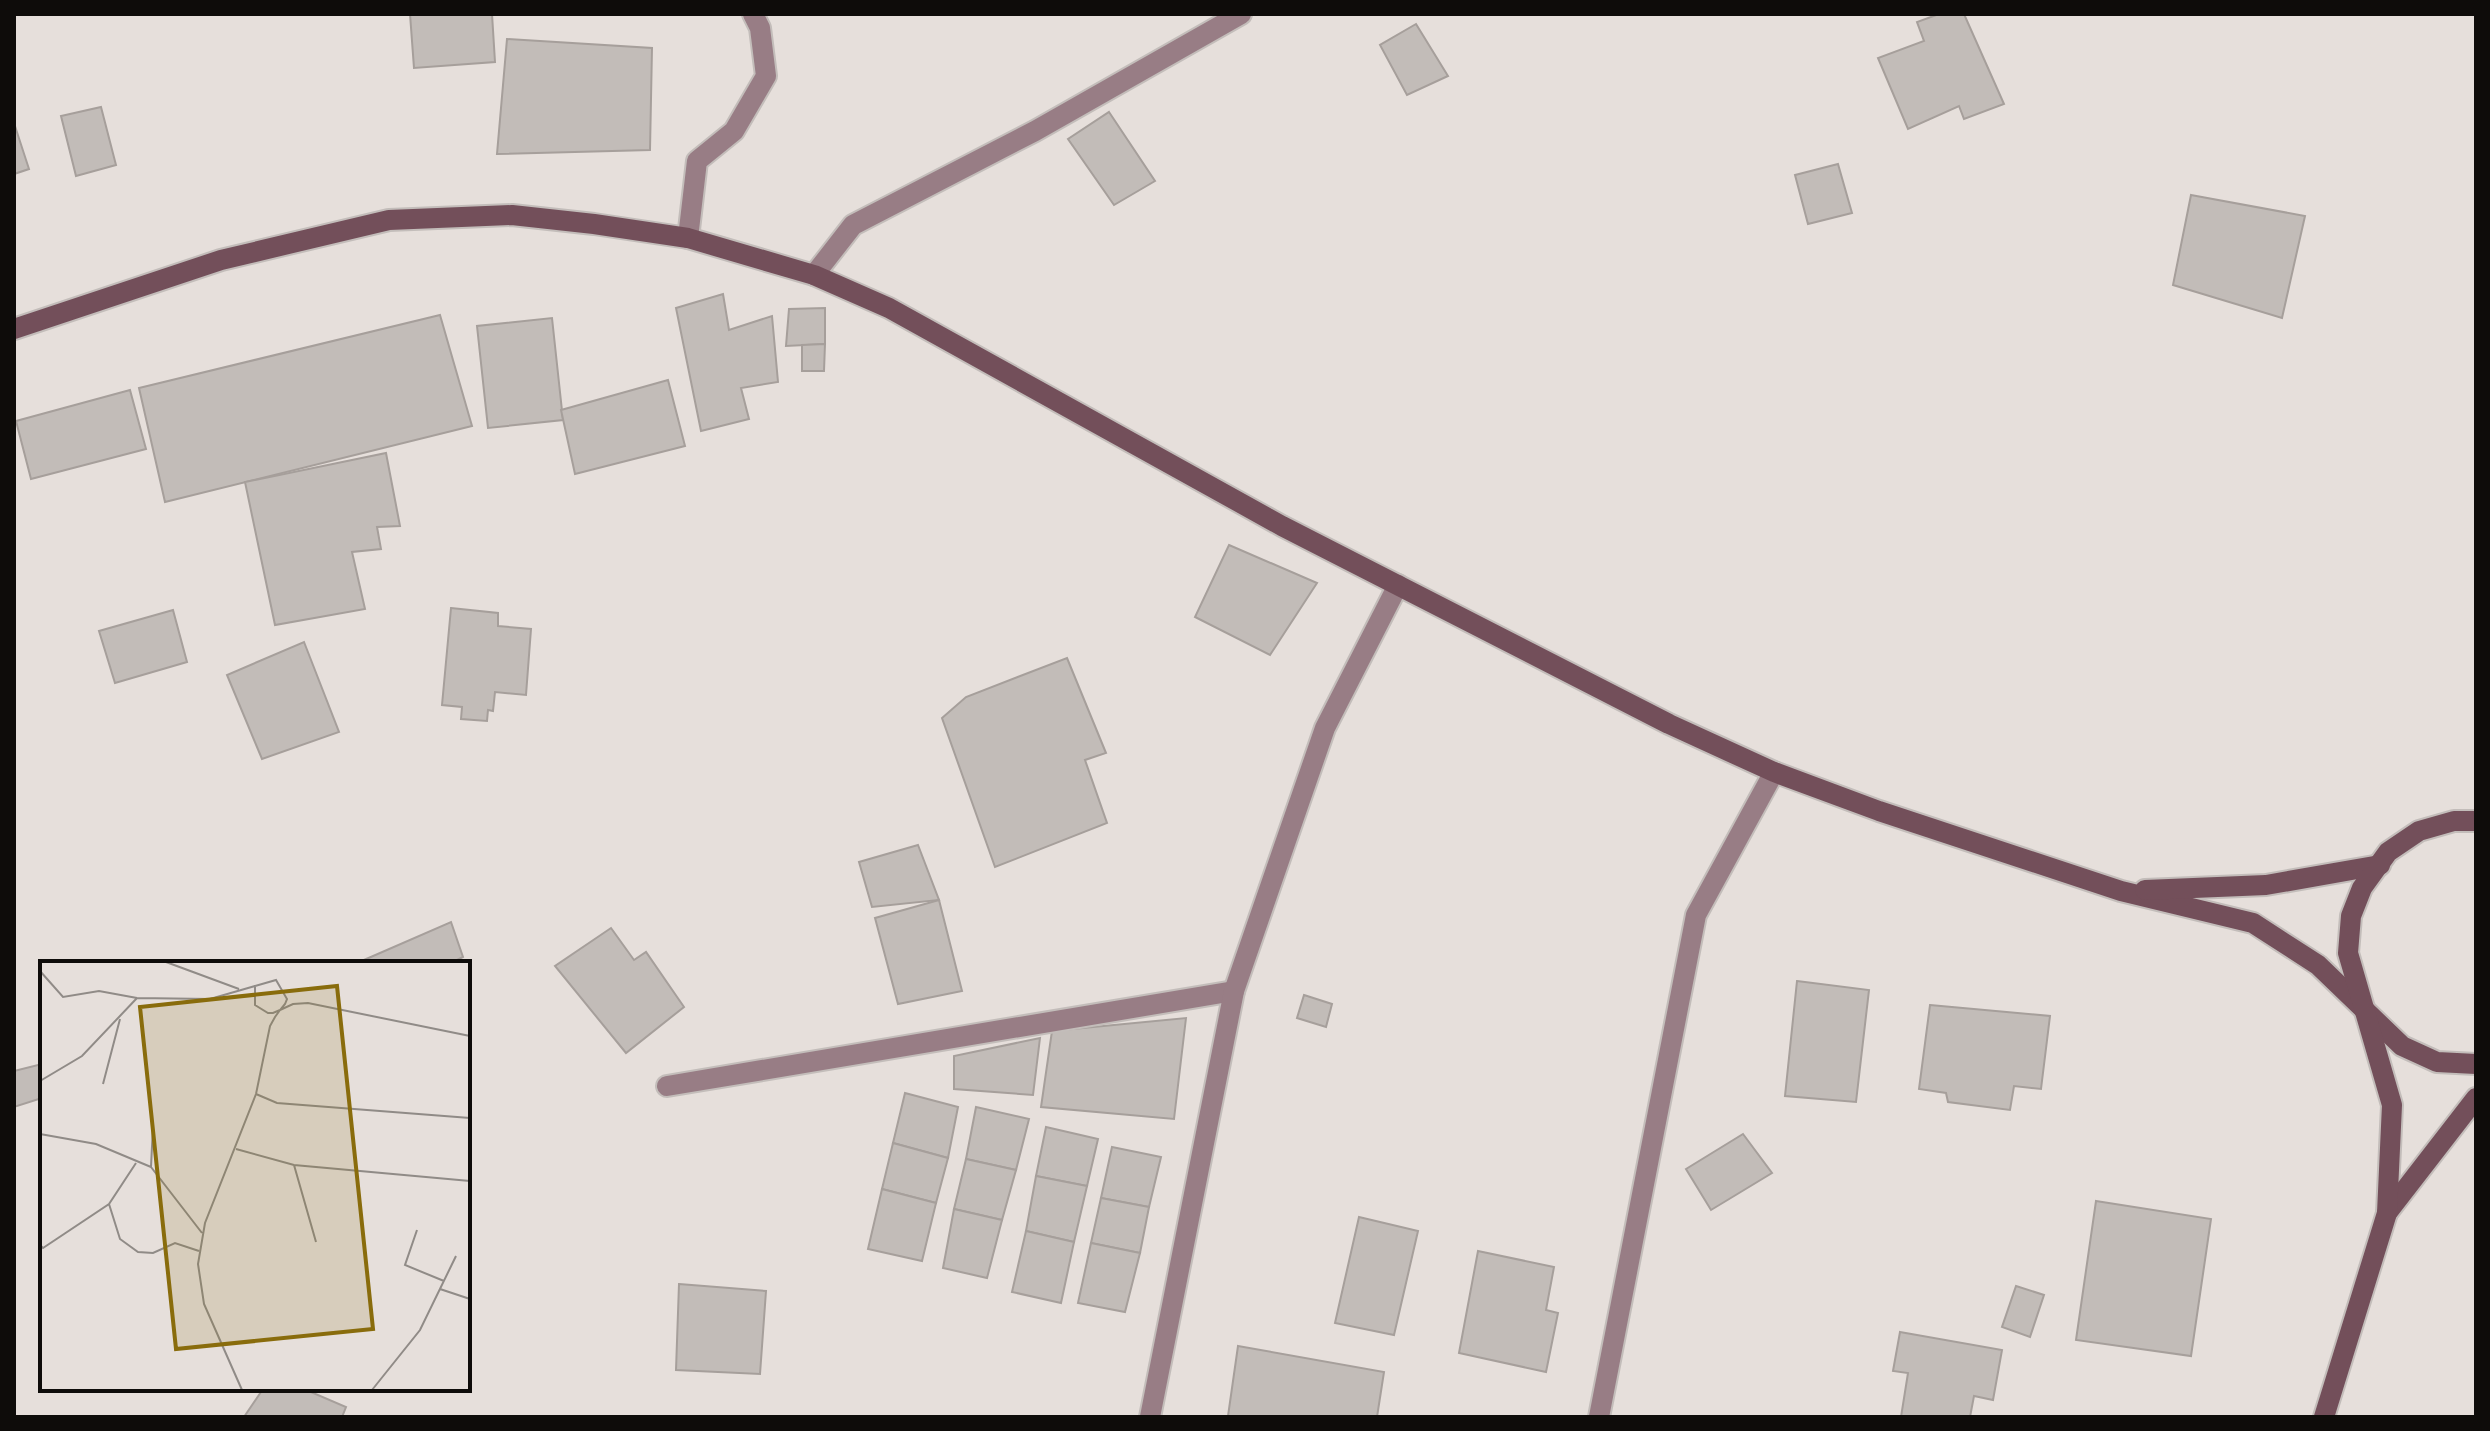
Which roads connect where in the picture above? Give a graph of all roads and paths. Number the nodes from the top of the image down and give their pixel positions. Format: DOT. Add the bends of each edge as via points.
graph roads {
  1 [pos="753,14"];
  2 [pos="1241,14"];
  3 [pos="688,238"];
  4 [pos="814,275"];
  5 [pos="14,329"];
  6 [pos="1398,585"];
  7 [pos="1774,772"];
  8 [pos="2476,821"];
  9 [pos="2380,865"];
  10 [pos="2121,891"];
  11 [pos="1234,991"];
  12 [pos="2363,1008"];
  13 [pos="2476,1064"];
  14 [pos="667,1086"];
  15 [pos="2476,1098"];
  16 [pos="2387,1213"];
  17 [pos="1150,1417"];
  18 [pos="1599,1417"];
  19 [pos="2324,1417"];
  1 -- 3 [label="street" via="766,76 734,131 697,161"];
  2 -- 4 [label="street" via="1035,131 853,225"];
  3 -- 4 [label="street"];
  3 -- 5 [label="street" via="512,215 389,220 221,260"];
  4 -- 6 [label="street" via="889,308"];
  6 -- 7 [label="street"];
  6 -- 11 [label="street" via="1325,728"];
  7 -- 10 [label="street"];
  7 -- 18 [label="street" via="1696,915"];
  8 -- 9 [label="street" via="2419,831 2388,852"];
  9 -- 10 [label="street" via="2266,885"];
  9 -- 12 [label="street" via="2362,888 2351,916 2348,953"];
  10 -- 12 [label="street" via="2253,923 2318,965"];
  11 -- 14 [label="street"];
  11 -- 17 [label="street"];
  12 -- 13 [label="street" via="2412,1052 2451,1065"];
  12 -- 16 [label="street" via="2392,1105"];
  15 -- 16 [label="street"];
  16 -- 19 [label="street"];
}
